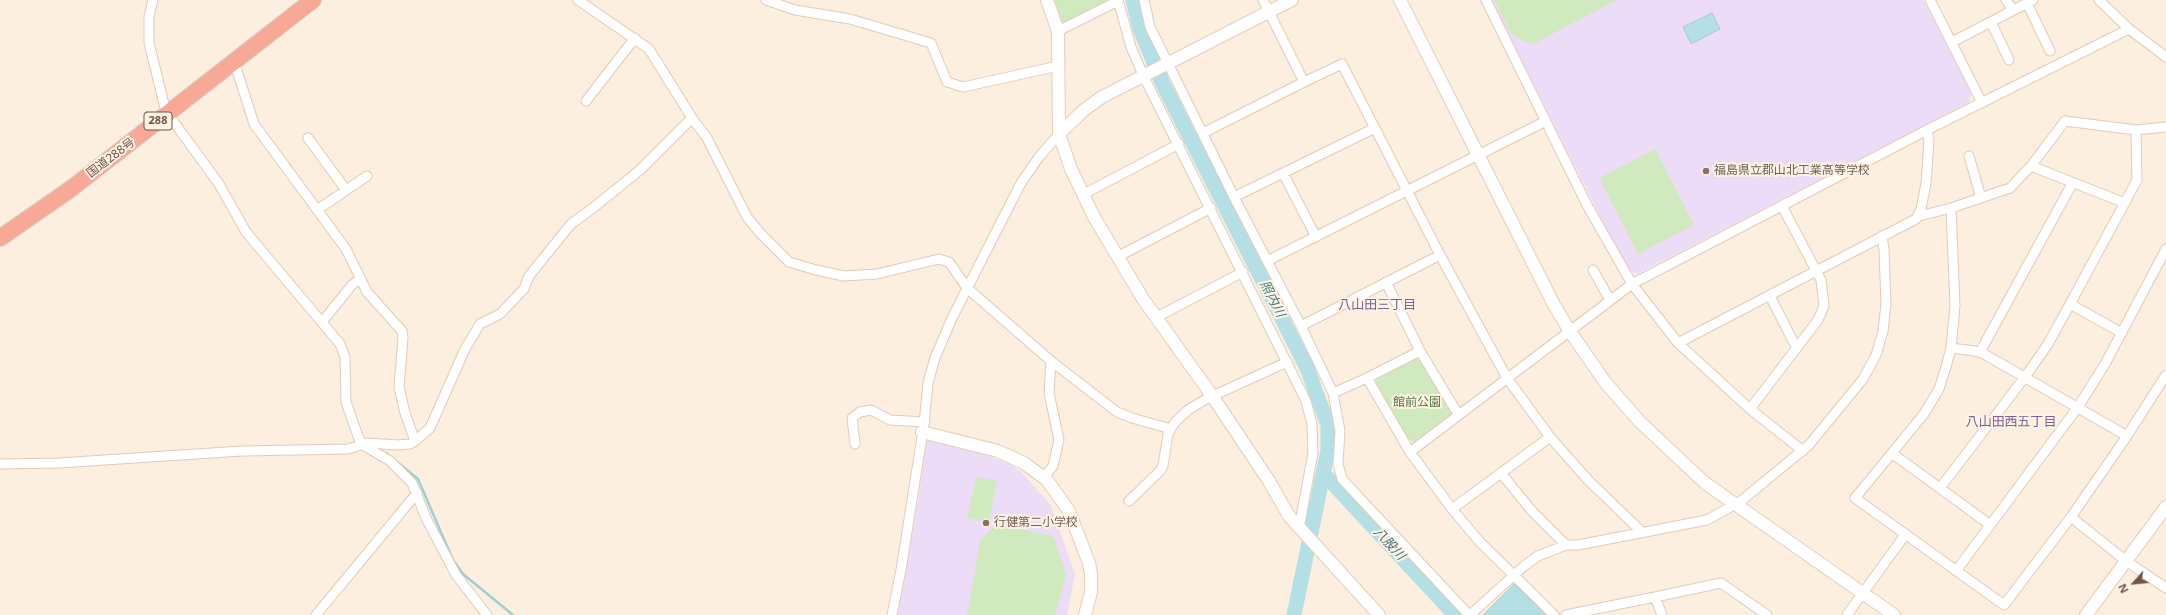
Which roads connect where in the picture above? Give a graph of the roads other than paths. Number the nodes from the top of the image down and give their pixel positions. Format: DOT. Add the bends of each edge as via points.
graph roads {
  1 [pos="153,0"];
  2 [pos="305,0"];
  3 [pos="313,0"];
  4 [pos="578,0"];
  5 [pos="766,0"];
  6 [pos="1047,0"];
  7 [pos="1144,0"];
  8 [pos="1263,0"];
  9 [pos="1292,0"];
  10 [pos="1400,0"];
  11 [pos="1486,0"];
  12 [pos="1930,0"];
  13 [pos="2006,0"];
  14 [pos="2099,0"];
  15 [pos="1118,1"];
  16 [pos="2030,2"];
  17 [pos="2013,10"];
  18 [pos="1269,12"];
  19 [pos="1991,22"];
  20 [pos="2129,29"];
  21 [pos="1058,31"];
  22 [pos="635,38"];
  23 [pos="1952,42"];
  24 [pos="2050,51"];
  25 [pos="2166,56"];
  26 [pos="234,59"];
  27 [pos="2009,60"];
  28 [pos="1168,63"];
  29 [pos="1058,66"];
  30 [pos="1143,75"];
  31 [pos="1304,82"];
  32 [pos="586,101"];
  33 [pos="1982,103"];
  34 [pos="166,111"];
  35 [pos="692,118"];
  36 [pos="1546,121"];
  37 [pos="2166,127"];
  38 [pos="1376,128"];
  39 [pos="1927,130"];
  40 [pos="2136,130"];
  41 [pos="1202,133"];
  42 [pos="1059,134"];
  43 [pos="308,138"];
  44 [pos="1179,144"];
  45 [pos="1477,154"];
  46 [pos="1969,156"];
  47 [pos="2030,166"];
  48 [pos="1283,173"];
  49 [pos="367,176"];
  50 [pos="2072,184"];
  51 [pos="346,190"];
  52 [pos="1408,190"];
  53 [pos="1082,195"];
  54 [pos="1234,197"];
  55 [pos="1981,198"];
  56 [pos="2125,203"];
  57 [pos="1782,206"];
  58 [pos="1211,208"];
  59 [pos="1951,208"];
  60 [pos="317,210"];
  61 [pos="1919,216"];
  62 [pos="0,230"];
  63 [pos="1882,236"];
  64 [pos="1316,237"];
  65 [pos="0,238"];
  66 [pos="2166,249"];
  67 [pos="1440,255"];
  68 [pos="1117,257"];
  69 [pos="1267,261"];
  70 [pos="1593,270"];
  71 [pos="1817,270"];
  72 [pos="1243,272"];
  73 [pos="360,279"];
  74 [pos="1386,282"];
  75 [pos="1632,284"];
  76 [pos="967,288"];
  77 [pos="1770,296"];
  78 [pos="1610,300"];
  79 [pos="2070,304"];
  80 [pos="1155,318"];
  81 [pos="322,322"];
  82 [pos="1301,326"];
  83 [pos="1569,330"];
  84 [pos="2122,333"];
  85 [pos="1678,343"];
  86 [pos="1796,348"];
  87 [pos="1951,348"];
  88 [pos="1420,351"];
  89 [pos="1980,352"];
  90 [pos="1051,361"];
  91 [pos="1287,362"];
  92 [pos="2025,377"];
  93 [pos="1366,378"];
  94 [pos="1507,378"];
  95 [pos="2165,380"];
  96 [pos="1333,393"];
  97 [pos="1213,397"];
  98 [pos="2078,407"];
  99 [pos="1750,409"];
  100 [pos="1458,414"];
  101 [pos="924,427"];
  102 [pos="1171,429"];
  103 [pos="2127,436"];
  104 [pos="1550,437"];
  105 [pos="416,441"];
  106 [pos="363,444"];
  107 [pos="855,444"];
  108 [pos="1803,451"];
  109 [pos="1410,452"];
  110 [pos="1893,454"];
  111 [pos="0,464"];
  112 [pos="1501,472"];
  113 [pos="1044,477"];
  114 [pos="1940,488"];
  115 [pos="417,493"];
  116 [pos="1129,501"];
  117 [pos="1735,504"];
  118 [pos="2166,506"];
  119 [pos="1452,509"];
  120 [pos="2071,517"];
  121 [pos="1989,524"];
  122 [pos="1299,528"];
  123 [pos="1642,532"];
  124 [pos="1905,535"];
  125 [pos="1566,545"];
  126 [pos="2126,561"];
  127 [pos="1956,571"];
  128 [pos="1513,576"];
  129 [pos="2166,588"];
  130 [pos="1862,594"];
  131 [pos="1655,597"];
  132 [pos="316,615"];
  133 [pos="487,615"];
  134 [pos="892,615"];
  135 [pos="1085,615"];
  136 [pos="1379,615"];
  137 [pos="1470,615"];
  138 [pos="1554,615"];
  139 [pos="1566,615"];
  140 [pos="1662,615"];
  141 [pos="1767,615"];
  142 [pos="1847,615"];
  143 [pos="1894,615"];
  144 [pos="2086,615"];
  1 -- 34 [label="street" via="149,16 149,43"];
  2 -- 26 [label="highway, 国道288号 / 288"];
  3 -- 26 [label="highway, 国道288号 / 288"];
  4 -- 22 [label="street"];
  5 -- 29 [label="street" via="795,10 850,19 931,43 948,82 963,87"];
  6 -- 21 [label="street"];
  7 -- 28 [label="street" via="1150,26"];
  8 -- 18 [label="street"];
  9 -- 18 [label="street"];
  10 -- 45 [label="street"];
  11 -- 36 [label="street"];
  12 -- 23 [label="street"];
  13 -- 17 [label="street"];
  14 -- 20 [label="street"];
  15 -- 21 [label="street"];
  15 -- 30 [label="street" via="1131,47"];
  16 -- 17 [label="street"];
  16 -- 24 [label="street"];
  17 -- 19 [label="street"];
  18 -- 28 [label="street"];
  18 -- 31 [label="street"];
  19 -- 23 [label="street"];
  19 -- 27 [label="street"];
  20 -- 25 [label="street"];
  20 -- 33 [label="street"];
  21 -- 29 [label="street"];
  22 -- 32 [label="street"];
  22 -- 35 [label="street" via="653,54"];
  23 -- 33 [label="street"];
  26 -- 34 [label="highway, 国道288号 / 288"];
  26 -- 60 [label="street" via="252,120"];
  28 -- 30 [label="street"];
  28 -- 41 [label="street"];
  29 -- 42 [label="street"];
  30 -- 42 [label="street" via="1096,102"];
  30 -- 44 [label="street"];
  31 -- 38 [label="street" via="1342,64"];
  31 -- 41 [label="street"];
  33 -- 39 [label="street"];
  34 -- 62 [label="highway, 国道288号 / 288"];
  34 -- 65 [label="highway, 国道288号 / 288" via="72,188"];
  34 -- 81 [label="street" via="219,184 246,232"];
  35 -- 76 [label="street" via="707,138 748,217 789,262 844,276 877,274 940,259 950,262"];
  35 -- 105 [label="street" via="640,170 571,224 529,276 524,289 500,314 480,324 465,349 430,428"];
  36 -- 45 [label="street"];
  36 -- 75 [label="street" via="1587,205"];
  37 -- 40 [label="street"];
  38 -- 48 [label="street"];
  38 -- 52 [label="street"];
  39 -- 57 [label="street"];
  39 -- 61 [label="street" via="1929,140 1926,183"];
  40 -- 47 [label="street" via="2065,121"];
  40 -- 56 [label="street" via="2137,180"];
  41 -- 54 [label="street"];
  42 -- 53 [label="street" via="1070,169"];
  42 -- 76 [label="street" via="1021,183"];
  43 -- 51 [label="street"];
  44 -- 53 [label="street"];
  44 -- 58 [label="street"];
  45 -- 52 [label="street"];
  45 -- 83 [label="street"];
  46 -- 55 [label="street"];
  47 -- 50 [label="street"];
  47 -- 55 [label="street" via="2010,188"];
  48 -- 54 [label="street"];
  48 -- 64 [label="street"];
  49 -- 51 [label="street"];
  50 -- 56 [label="street"];
  50 -- 89 [label="street"];
  51 -- 60 [label="street"];
  52 -- 64 [label="street"];
  52 -- 67 [label="street"];
  53 -- 68 [label="street"];
  54 -- 69 [label="street"];
  55 -- 59 [label="street"];
  56 -- 79 [label="street"];
  57 -- 71 [label="street"];
  57 -- 75 [label="street"];
  58 -- 68 [label="street"];
  58 -- 72 [label="street"];
  59 -- 61 [label="street"];
  59 -- 87 [label="street" via="1955,306"];
  60 -- 73 [label="street" via="346,249"];
  61 -- 63 [label="street"];
  63 -- 71 [label="street"];
  63 -- 108 [label="street" via="1886,304 1883,331 1876,355 1863,379"];
  64 -- 69 [label="street"];
  66 -- 84 [label="street"];
  67 -- 74 [label="street"];
  67 -- 94 [label="street"];
  68 -- 80 [label="street"];
  69 -- 82 [label="street"];
  70 -- 78 [label="street"];
  71 -- 77 [label="street"];
  71 -- 86 [label="street" via="1822,280 1824,306 1818,320"];
  72 -- 80 [label="street"];
  72 -- 91 [label="street"];
  73 -- 81 [label="street"];
  73 -- 105 [label="street" via="372,298 400,328 403,335 399,388"];
  74 -- 82 [label="street"];
  74 -- 88 [label="street"];
  75 -- 78 [label="street"];
  75 -- 85 [label="street"];
  76 -- 90 [label="street"];
  76 -- 101 [label="street" via="931,370"];
  77 -- 85 [label="street"];
  77 -- 86 [label="street"];
  78 -- 83 [label="street"];
  79 -- 84 [label="street"];
  79 -- 92 [label="street" via="2048,344"];
  80 -- 97 [label="street"];
  81 -- 106 [label="street" via="342,348 346,374 346,402 358,439"];
  82 -- 96 [label="street"];
  83 -- 94 [label="street"];
  83 -- 117 [label="street" via="1605,382 1639,421 1704,483"];
  84 -- 98 [label="street"];
  85 -- 99 [label="street"];
  86 -- 99 [label="street"];
  87 -- 89 [label="street"];
  87 -- 110 [label="street" via="1939,389 1924,414"];
  88 -- 93 [label="street"];
  88 -- 100 [label="street"];
  89 -- 92 [label="street"];
  90 -- 102 [label="street" via="1117,412"];
  90 -- 113 [label="street" via="1049,393 1059,440 1053,466"];
  91 -- 97 [label="street"];
  91 -- 122 [label="street" via="1306,401 1313,439 1311,467"];
  92 -- 98 [label="street"];
  92 -- 114 [label="street"];
  93 -- 96 [label="street"];
  93 -- 109 [label="street"];
  94 -- 100 [label="street"];
  94 -- 104 [label="street"];
  95 -- 103 [label="street"];
  96 -- 137 [label="street" via="1340,431 1338,464 1342,478"];
  97 -- 102 [label="street" via="1188,410"];
  97 -- 122 [label="street"];
  98 -- 103 [label="street"];
  98 -- 121 [label="street"];
  99 -- 108 [label="street"];
  100 -- 109 [label="street"];
  101 -- 107 [label="street" via="890,420 871,410 860,412 852,418"];
  101 -- 113 [label="street" via="1016,458"];
  101 -- 134 [label="street"];
  102 -- 116 [label="street" via="1165,443 1161,469"];
  103 -- 120 [label="street"];
  104 -- 112 [label="street"];
  104 -- 123 [label="street" via="1588,480"];
  105 -- 106 [label="street" via="410,444"];
  106 -- 111 [label="street" via="348,449 242,451 59,464"];
  106 -- 115 [label="street" via="390,461 412,483"];
  108 -- 117 [label="street"];
  109 -- 119 [label="street"];
  110 -- 114 [label="street"];
  110 -- 124 [label="street" via="1855,498"];
  112 -- 119 [label="street"];
  112 -- 125 [label="street" via="1531,510"];
  113 -- 135 [label="street" via="1057,491 1069,511 1089,563 1091,592"];
  114 -- 121 [label="street"];
  115 -- 132 [label="street"];
  115 -- 133 [label="street" via="426,518 456,575"];
  117 -- 123 [label="street" via="1707,520"];
  117 -- 130 [label="street"];
  118 -- 126 [label="street"];
  119 -- 128 [label="street" via="1479,542"];
  120 -- 126 [label="street"];
  120 -- 127 [label="street" via="2004,605"];
  121 -- 127 [label="street"];
  122 -- 136 [label="street"];
  123 -- 125 [label="street" via="1578,545"];
  124 -- 127 [label="street"];
  124 -- 130 [label="street"];
  125 -- 128 [label="street" via="1538,556"];
  126 -- 129 [label="street"];
  126 -- 144 [label="street"];
  128 -- 137 [label="street"];
  128 -- 138 [label="street"];
  130 -- 142 [label="street"];
  130 -- 143 [label="street"];
  131 -- 139 [label="street"];
  131 -- 140 [label="street"];
  131 -- 141 [label="street" via="1721,583"];
}
